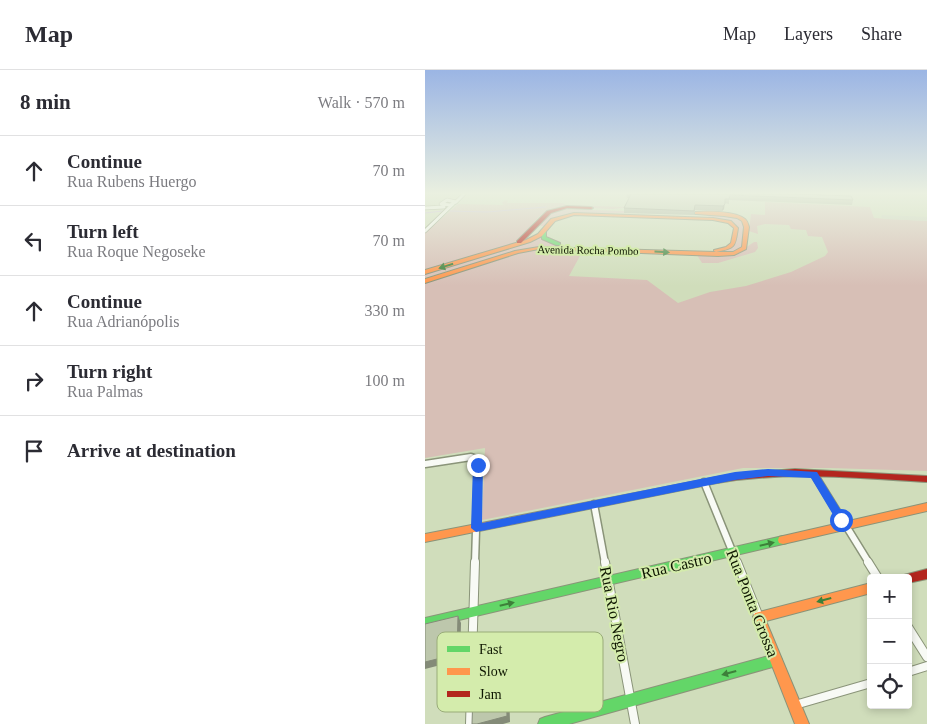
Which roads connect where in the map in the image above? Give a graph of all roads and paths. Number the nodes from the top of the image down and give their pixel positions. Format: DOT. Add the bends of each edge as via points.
graph roads {
  1 [pos="536,225"];
  2 [pos="538,225"];
  3 [pos="550,225"];
  4 [pos="734,225"];
  5 [pos="746,225"];
  6 [pos="545,230"];
  7 [pos="746,233"];
  8 [pos="735,237"];
  9 [pos="501,249"];
  10 [pos="607,249"];
  11 [pos="696,253"];
  12 [pos="425,272"];
  13 [pos="425,281"];
  14 [pos="425,464"];
  15 [pos="814,474"];
  16 [pos="927,479"];
  17 [pos="704,482"];
  18 [pos="594,504"];
  19 [pos="927,506"];
  20 [pos="845,526"];
  21 [pos="476,528"];
  22 [pos="425,538"];
  23 [pos="732,552"];
  24 [pos="875,574"];
  25 [pos="927,574"];
  26 [pos="912,577"];
  27 [pos="608,580"];
  28 [pos="867,589"];
  29 [pos="473,611"];
  30 [pos="759,617"];
  31 [pos="425,623"];
  32 [pos="472,632"];
  33 [pos="912,633"];
  34 [pos="927,657"];
  35 [pos="776,660"];
  36 [pos="927,666"];
  37 [pos="912,671"];
  38 [pos="867,684"];
  39 [pos="631,700"];
  40 [pos="795,705"];
  41 [pos="603,708"];
  42 [pos="588,712"];
  43 [pos="545,724"];
  44 [pos="635,724"];
  45 [pos="802,724"];
  1 -- 9 [label="main road, Avenida Rocha Pombo" via="523,239"];
  2 -- 6 [label="main road"];
  3 -- 6 [label="main road, Avenida Rocha Pombo"];
  4 -- 8 [label="main road, Avenida Rocha Pombo"];
  5 -- 7 [label="main road"];
  6 -- 9 [label="main road, Avenida Rocha Pombo" via="533,239"];
  6 -- 10 [label="main road" via="544,238 555,244"];
  7 -- 8 [label="main road"];
  7 -- 11 [label="main road, Avenida Rocha Pombo" via="745,246 738,252"];
  8 -- 11 [label="main road, Avenida Rocha Pombo" via="728,248"];
  9 -- 12 [label="main road, Avenida Rocha Pombo, one-way"];
  10 -- 11 [label="main road, Avenida Rocha Pombo, one-way"];
  10 -- 13 [label="main road, Avenida Rocha Pombo" via="528,249"];
  14 -- 21 [label="street" via="474,458 478,465"];
  15 -- 16 [label="main road"];
  15 -- 17 [label="main road" via="757,473"];
  15 -- 20 [label="street"];
  17 -- 18 [label="main road"];
  17 -- 23 [label="street, Rua Ponta Grossa"];
  18 -- 21 [label="main road"];
  18 -- 27 [label="street, Rua Rio Negro"];
  19 -- 20 [label="main road, Rua Castro"];
  23 -- 20 [label="main road, Rua Castro, one-way"];
  20 -- 24 [label="street"];
  21 -- 22 [label="main road"];
  21 -- 29 [label="street"];
  23 -- 27 [label="main road, Rua Castro"];
  23 -- 30 [label="street, Rua Ponta Grossa"];
  25 -- 26 [label="main road"];
  29 -- 27 [label="main road, Rua Castro, one-way"];
  27 -- 39 [label="street, Rua Rio Negro"];
  28 -- 30 [label="main road, one-way"];
  29 -- 31 [label="main road, Rua Castro"];
  29 -- 32 [label="street"];
  30 -- 35 [label="main road, Rua Ponta Grossa"];
  33 -- 34 [label="street"];
  35 -- 39 [label="main road, one-way"];
  35 -- 40 [label="main road, Rua Ponta Grossa"];
  36 -- 37 [label="street"];
  38 -- 40 [label="street"];
  39 -- 41 [label="main road"];
  39 -- 44 [label="street, Rua Rio Negro"];
  40 -- 45 [label="main road, Rua Ponta Grossa"];
  42 -- 43 [label="main road"];
}
